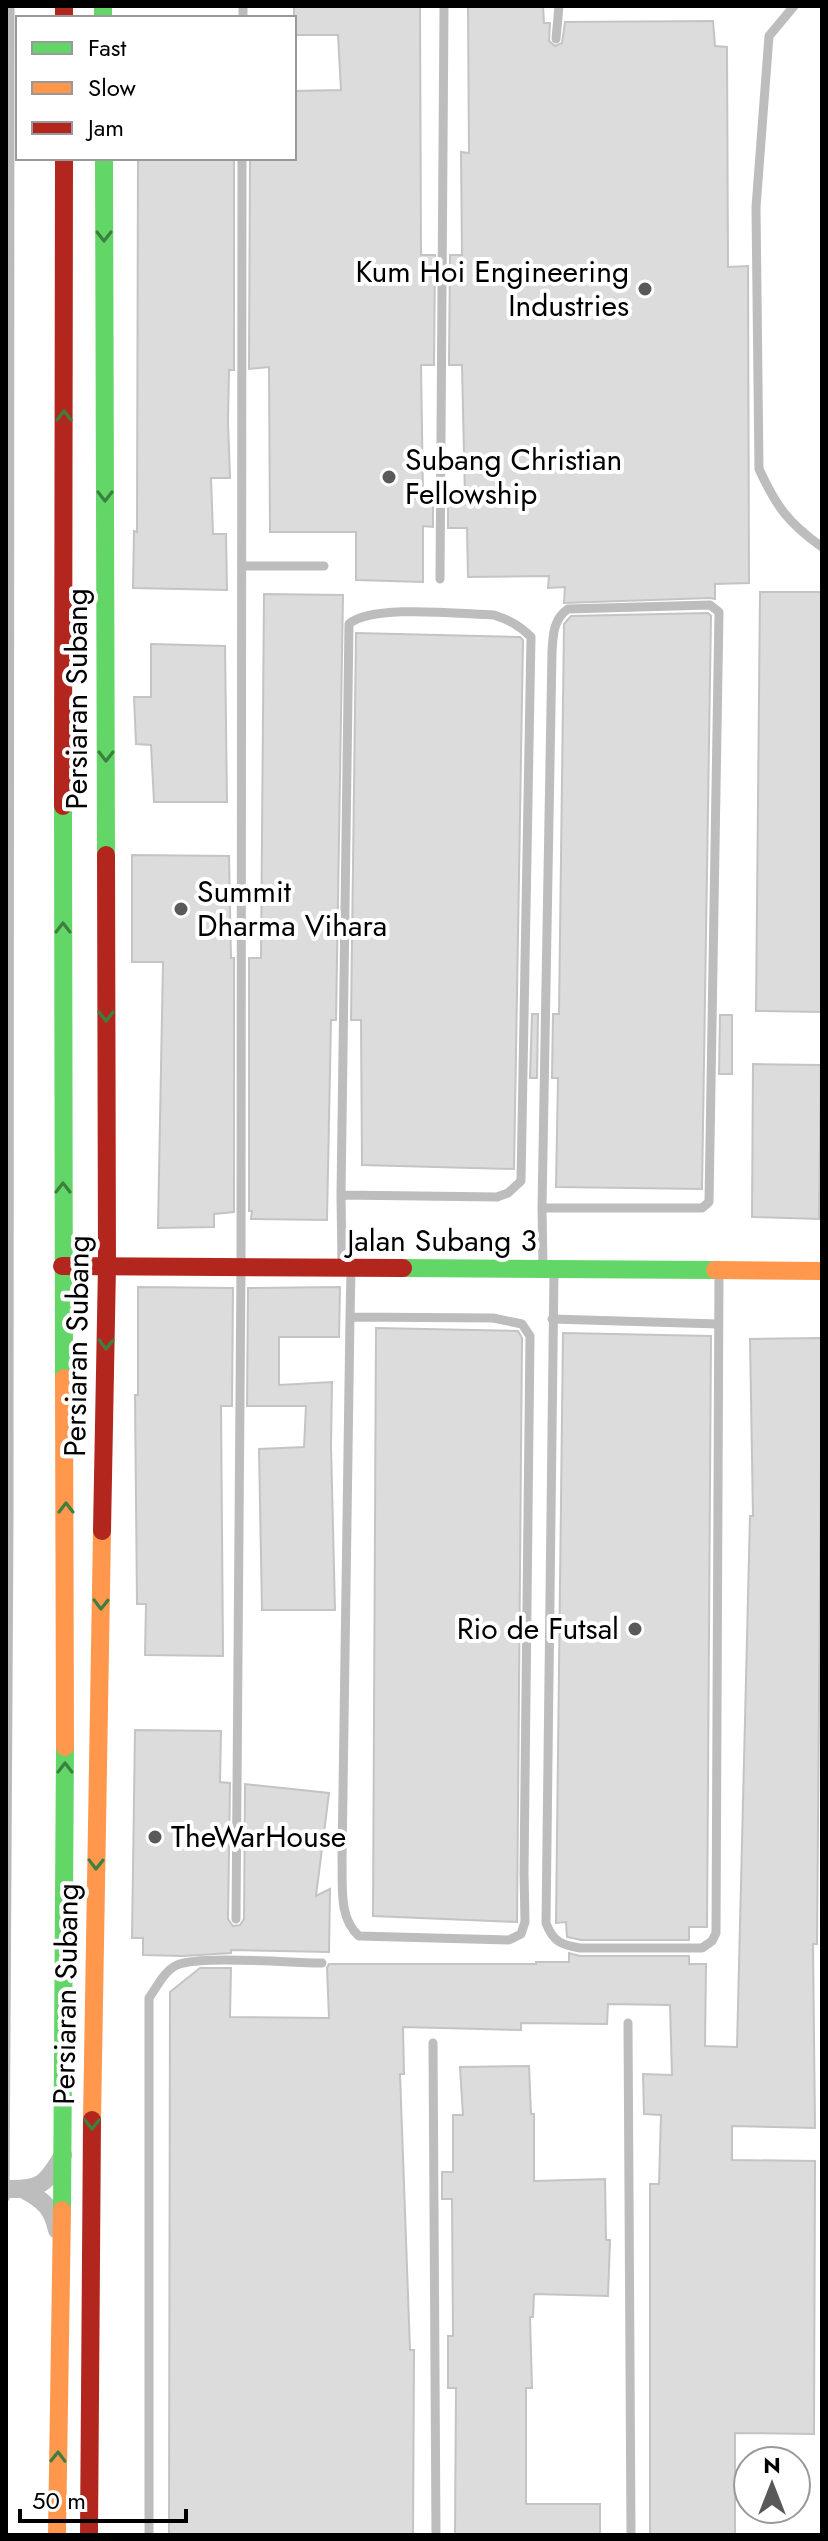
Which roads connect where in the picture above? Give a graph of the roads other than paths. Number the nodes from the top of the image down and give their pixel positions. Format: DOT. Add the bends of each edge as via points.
graph roads {
  1 [pos="444,6"];
  2 [pos="559,6"];
  3 [pos="794,6"];
  4 [pos="556,39"];
  5 [pos="64,160"];
  6 [pos="104,160"];
  7 [pos="242,160"];
  8 [pos="822,547"];
  9 [pos="242,566"];
  10 [pos="324,566"];
  11 [pos="440,579"];
  12 [pos="341,1195"];
  13 [pos="542,1208"];
  14 [pos="62,1266"];
  15 [pos="107,1266"];
  16 [pos="241,1267"];
  17 [pos="347,1268"];
  18 [pos="548,1270"];
  19 [pos="719,1271"];
  20 [pos="822,1271"];
  21 [pos="350,1317"];
  22 [pos="552,1319"];
  23 [pos="718,1324"];
  24 [pos="236,1919"];
  25 [pos="322,1963"];
  26 [pos="628,2023"];
  27 [pos="433,2043"];
  28 [pos="63,2154"];
  29 [pos="14,2189"];
  30 [pos="61,2249"];
  31 [pos="57,2535"];
  32 [pos="89,2535"];
  33 [pos="149,2535"];
  34 [pos="436,2535"];
  35 [pos="631,2535"];
  1 -- 11 [label="lane"];
  2 -- 4 [label="lane"];
  3 -- 8 [label="lane" via="769,36 756,207 759,469 797,530"];
  14 -- 5 [label="street, Persiaran Subang, one-way"];
  6 -- 15 [label="street, Persiaran Subang, one-way"];
  7 -- 9 [label="lane"];
  9 -- 10 [label="lane"];
  9 -- 16 [label="lane"];
  12 -- 12 [label="lane" via="349,624 363,615 386,612 494,615 531,637 521,1181 497,1197"];
  12 -- 17 [label="lane"];
  13 -- 13 [label="lane" via="702,1208 709,1202 719,612 710,605 568,609 554,628"];
  13 -- 18 [label="lane"];
  14 -- 15 [label="street, Jalan Subang 3"];
  28 -- 14 [label="street, Persiaran Subang, one-way"];
  15 -- 16 [label="street, Jalan Subang 3"];
  15 -- 32 [label="street, Persiaran Subang, one-way"];
  16 -- 17 [label="street, Jalan Subang 3"];
  16 -- 24 [label="lane"];
  17 -- 18 [label="street, Jalan Subang 3"];
  17 -- 21 [label="lane"];
  18 -- 19 [label="street, Jalan Subang 3"];
  18 -- 22 [label="lane"];
  19 -- 20 [label="street, Jalan Subang 3"];
  19 -- 23 [label="lane"];
  21 -- 21 [label="lane" via="493,1318 522,1324 530,1336 525,1922 521,1934 509,1940 359,1936 349,1928 344,1913"];
  22 -- 23 [label="lane"];
  22 -- 23 [label="lane" via="546,1923 561,1944 580,1948 702,1948 716,1933"];
  25 -- 33 [label="lane" via="178,1965 149,1998"];
  26 -- 35 [label="lane"];
  27 -- 34 [label="lane"];
  28 -- 29 [label="street" via="45,2182"];
  28 -- 30 [label="street, Persiaran Subang"];
  29 -- 30 [label="street" via="43,2200 54,2213"];
  31 -- 30 [label="street, Persiaran Subang, one-way"];
}
